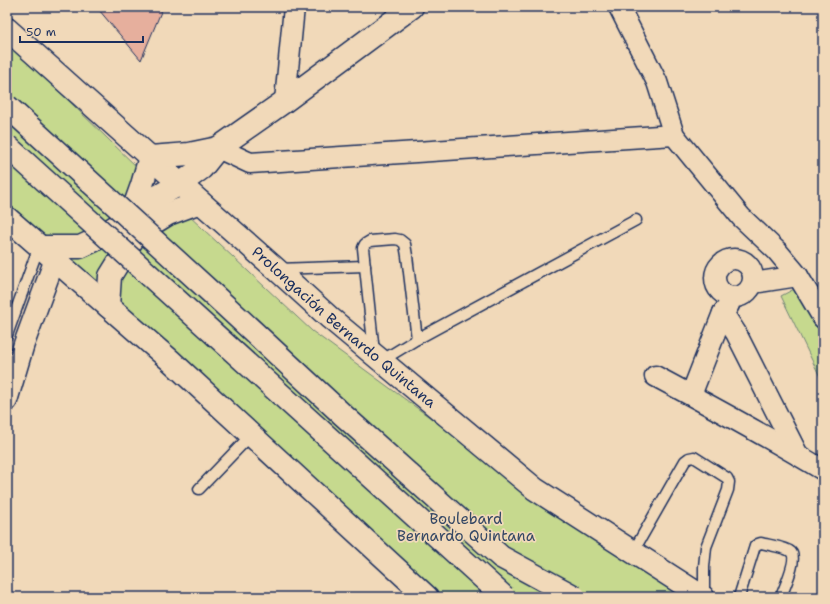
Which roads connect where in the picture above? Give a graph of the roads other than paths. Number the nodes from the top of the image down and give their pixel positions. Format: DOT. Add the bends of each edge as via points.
graph roads {
  1 [pos="294,7"];
  2 [pos="412,7"];
  3 [pos="619,7"];
  4 [pos="7,29"];
  5 [pos="285,101"];
  6 [pos="7,106"];
  7 [pos="674,135"];
  8 [pos="7,146"];
  9 [pos="218,148"];
  10 [pos="150,157"];
  11 [pos="180,184"];
  12 [pos="200,202"];
  13 [pos="132,213"];
  14 [pos="7,218"];
  15 [pos="636,220"];
  16 [pos="45,251"];
  17 [pos="777,251"];
  18 [pos="741,260"];
  19 [pos="365,266"];
  20 [pos="276,269"];
  21 [pos="798,276"];
  22 [pos="753,283"];
  23 [pos="108,306"];
  24 [pos="728,306"];
  25 [pos="823,318"];
  26 [pos="7,335"];
  27 [pos="417,339"];
  28 [pos="378,358"];
  29 [pos="654,376"];
  30 [pos="691,395"];
  31 [pos="7,401"];
  32 [pos="251,435"];
  33 [pos="798,455"];
  34 [pos="823,470"];
  35 [pos="199,489"];
  36 [pos="634,552"];
  37 [pos="427,597"];
  38 [pos="504,597"];
  39 [pos="575,597"];
  40 [pos="704,597"];
  41 [pos="739,597"];
  42 [pos="781,597"];
  1 -- 5 [label="street"];
  2 -- 5 [label="street"];
  3 -- 7 [label="street" via="657,82"];
  4 -- 10 [label="street, Prolongación Bernardo Quintana"];
  5 -- 9 [label="street"];
  6 -- 39 [label="street, bridge" via="501,557"];
  7 -- 9 [label="street" via="250,163"];
  7 -- 17 [label="street" via="741,217"];
  8 -- 38 [label="street, bridge"];
  9 -- 10 [label="street" via="189,154"];
  9 -- 11 [label="street" via="202,168"];
  10 -- 11 [label="street, Prolongación Bernardo Quintana"];
  10 -- 13 [label="street"];
  11 -- 12 [label="street, Prolongación Bernardo Quintana"];
  11 -- 13 [label="street"];
  12 -- 20 [label="street, Prolongación Bernardo Quintana"];
  12 -- 23 [label="street" via="168,214 142,230 133,239 110,276"];
  13 -- 16 [label="street" via="118,225 80,247"];
  14 -- 16 [label="street"];
  15 -- 27 [label="lane"];
  16 -- 23 [label="street"];
  16 -- 26 [label="lane"];
  16 -- 31 [label="street" via="24,344"];
  17 -- 18 [label="street"];
  17 -- 21 [label="street"];
  18 -- 22 [label="street" via="751,270"];
  18 -- 24 [label="street" via="734,259 722,263 715,275 716,288 727,296"];
  19 -- 20 [label="lane"];
  19 -- 27 [label="lane" via="364,248 370,241 395,239 405,244"];
  19 -- 28 [label="lane"];
  20 -- 28 [label="street, Prolongación Bernardo Quintana"];
  21 -- 22 [label="street"];
  21 -- 25 [label="street"];
  22 -- 24 [label="street" via="746,294"];
  23 -- 32 [label="street"];
  24 -- 30 [label="street"];
  24 -- 33 [label="street" via="736,333"];
  27 -- 28 [label="lane"];
  28 -- 36 [label="street, Prolongación Bernardo Quintana" via="536,489"];
  29 -- 30 [label="street"];
  30 -- 33 [label="street"];
  32 -- 35 [label="lane"];
  32 -- 37 [label="street"];
  33 -- 34 [label="street"];
  36 -- 40 [label="street, Prolongación Bernardo Quintana"];
  36 -- 40 [label="lane" via="685,460 694,457 727,478 728,490 706,547"];
  41 -- 42 [label="lane" via="755,546 761,544 787,550 794,557"];
}
